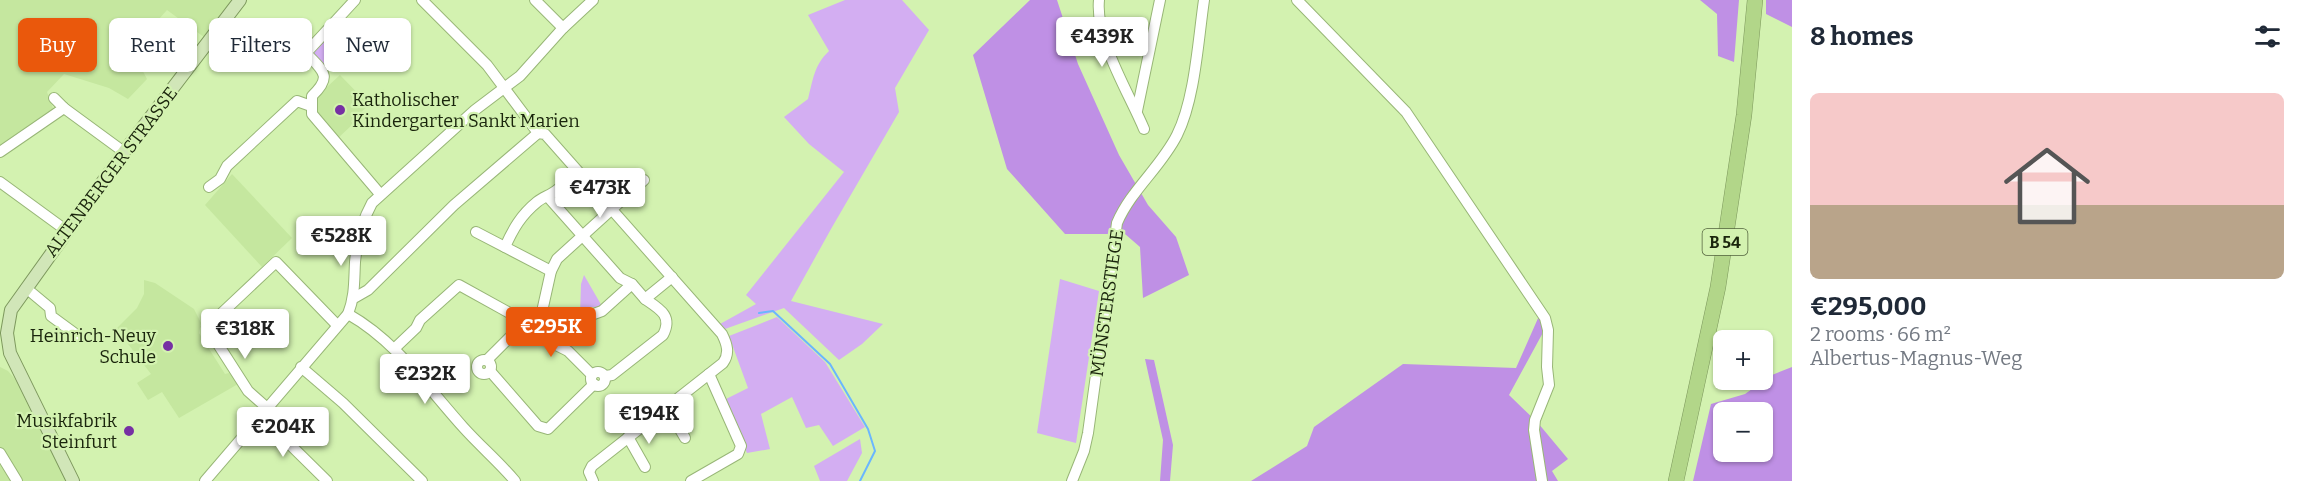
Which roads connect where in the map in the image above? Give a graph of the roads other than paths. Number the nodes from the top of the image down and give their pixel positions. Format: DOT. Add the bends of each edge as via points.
graph roads {
  1 [pos="240,0"];
  2 [pos="355,0"];
  3 [pos="422,0"];
  4 [pos="535,0"];
  5 [pos="593,0"];
  6 [pos="1099,0"];
  7 [pos="1160,0"];
  8 [pos="1204,0"];
  9 [pos="1297,0"];
  10 [pos="1749,0"];
  11 [pos="1755,0"];
  12 [pos="563,28"];
  13 [pos="505,88"];
  14 [pos="54,98"];
  15 [pos="311,106"];
  16 [pos="64,108"];
  17 [pos="1137,111"];
  18 [pos="1144,129"];
  19 [pos="538,133"];
  20 [pos="0,152"];
  21 [pos="124,152"];
  22 [pos="644,180"];
  23 [pos="0,182"];
  24 [pos="209,187"];
  25 [pos="558,189"];
  26 [pos="380,194"];
  27 [pos="548,197"];
  28 [pos="611,209"];
  29 [pos="67,231"];
  30 [pos="476,232"];
  31 [pos="582,236"];
  32 [pos="505,247"];
  33 [pos="551,271"];
  34 [pos="672,277"];
  35 [pos="632,284"];
  36 [pos="26,288"];
  37 [pos="354,298"];
  38 [pos="645,299"];
  39 [pos="348,314"];
  40 [pos="537,316"];
  41 [pos="337,325"];
  42 [pos="81,338"];
  43 [pos="5,348"];
  44 [pos="394,348"];
  45 [pos="301,367"];
  46 [pos="709,374"];
  47 [pos="593,380"];
  48 [pos="667,407"];
  49 [pos="263,411"];
  50 [pos="628,437"];
  51 [pos="685,438"];
  52 [pos="0,453"];
  53 [pos="645,467"];
  54 [pos="17,481"];
  55 [pos="73,481"];
  56 [pos="205,481"];
  57 [pos="327,481"];
  58 [pos="422,481"];
  59 [pos="515,481"];
  60 [pos="593,481"];
  61 [pos="691,481"];
  62 [pos="1072,481"];
  63 [pos="1542,481"];
  64 [pos="1671,481"];
  65 [pos="1676,481"];
  1 -- 21 [label="main road, ALTENBERGER STRASSE"];
  2 -- 15 [label="street" via="306,53 325,78 312,96"];
  3 -- 13 [label="street"];
  4 -- 12 [label="street"];
  5 -- 12 [label="street"];
  6 -- 17 [label="street" via="1104,38"];
  7 -- 17 [label="street"];
  8 -- 62 [label="street, MÜNSTERSTIEGE" via="1182,124 1117,223 1088,433"];
  9 -- 63 [label="street" via="1406,112 1545,318 1549,385 1534,430"];
  10 -- 64 [label="highway, B 54" via="1739,111 1714,282"];
  11 -- 65 [label="highway, B 54" via="1744,115 1718,287"];
  12 -- 13 [label="street"];
  13 -- 19 [label="street"];
  13 -- 26 [label="street"];
  14 -- 16 [label="street"];
  15 -- 24 [label="street" via="297,101"];
  15 -- 26 [label="street" via="315,121"];
  16 -- 20 [label="street"];
  16 -- 21 [label="street"];
  17 -- 18 [label="street"];
  19 -- 28 [label="street" via="545,134"];
  19 -- 37 [label="street" via="454,205 368,290"];
  21 -- 29 [label="main road, ALTENBERGER STRASSE"];
  22 -- 28 [label="street"];
  23 -- 29 [label="street"];
  25 -- 27 [label="street"];
  26 -- 37 [label="street" via="366,214 359,237"];
  27 -- 31 [label="street"];
  27 -- 32 [label="street" via="521,217"];
  28 -- 31 [label="street"];
  28 -- 34 [label="street"];
  29 -- 36 [label="main road, ALTENBERGER STRASSE"];
  30 -- 32 [label="street"];
  31 -- 33 [label="street" via="557,259"];
  31 -- 35 [label="street" via="620,279"];
  32 -- 33 [label="street"];
  33 -- 40 [label="street"];
  34 -- 38 [label="street"];
  34 -- 46 [label="street" via="726,342 727,358"];
  35 -- 38 [label="street"];
  35 -- 40 [label="street" via="602,311 580,319 554,322"];
  36 -- 42 [label="street" via="50,308 51,316"];
  36 -- 43 [label="main road, ALTENBERGER STRASSE" via="11,310"];
  37 -- 39 [label="street"];
  38 -- 47 [label="street" via="666,317 668,326 663,335 612,375 596,372"];
  39 -- 41 [label="street"];
  39 -- 44 [label="street"];
  40 -- 44 [label="street" via="459,285"];
  40 -- 47 [label="street" via="548,336 568,351"];
  40 -- 47 [label="street" via="487,360 490,371 538,426 548,429"];
  41 -- 45 [label="street"];
  41 -- 49 [label="street" via="276,262 207,327"];
  43 -- 55 [label="main road"];
  44 -- 59 [label="street"];
  45 -- 49 [label="street"];
  45 -- 58 [label="street"];
  46 -- 48 [label="street"];
  46 -- 61 [label="street" via="741,446 738,454"];
  48 -- 50 [label="street"];
  48 -- 51 [label="street"];
  49 -- 56 [label="street"];
  49 -- 57 [label="street"];
  50 -- 53 [label="street"];
  50 -- 60 [label="street" via="591,466"];
  52 -- 54 [label="street"];
}
